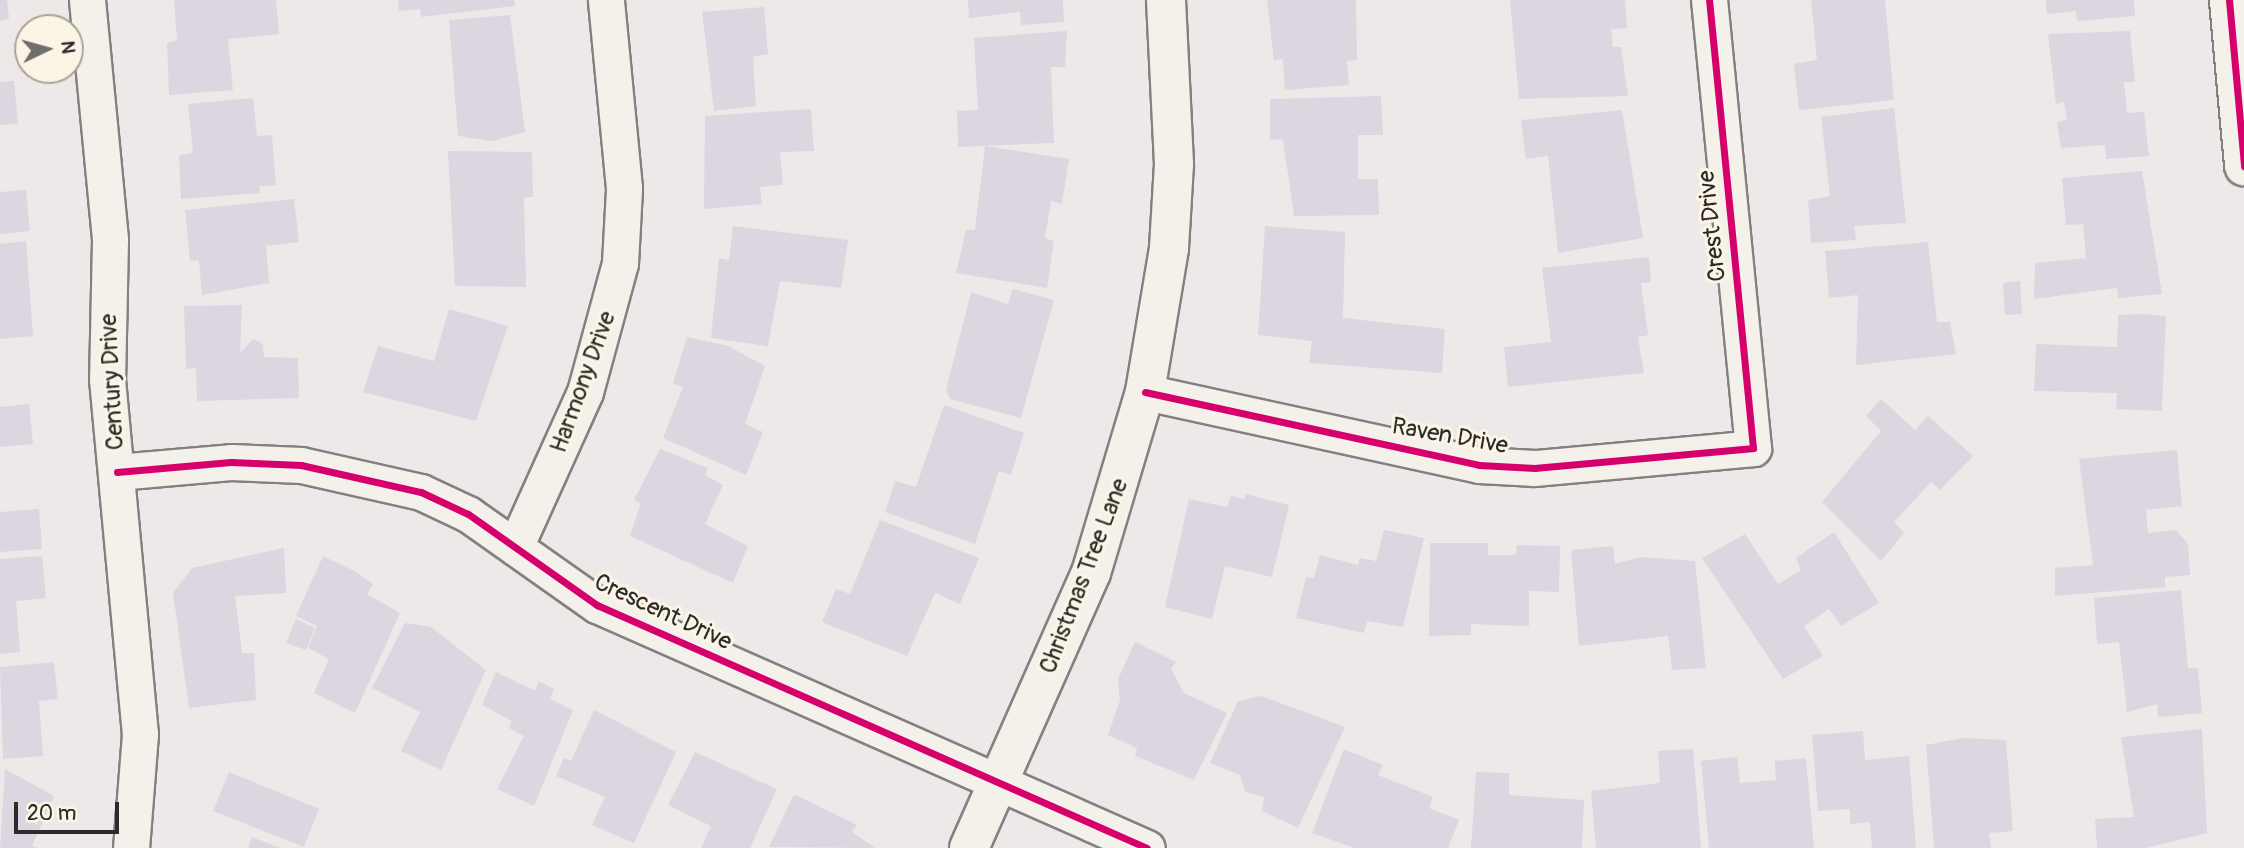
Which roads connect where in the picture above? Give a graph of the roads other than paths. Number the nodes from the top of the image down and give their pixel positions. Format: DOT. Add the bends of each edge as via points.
graph roads {
  1 [pos="87,0"];
  2 [pos="607,0"];
  3 [pos="1166,0"];
  4 [pos="1709,0"];
  5 [pos="2229,0"];
  6 [pos="2244,166"];
  7 [pos="1146,392"];
  8 [pos="1752,448"];
  9 [pos="117,472"];
  10 [pos="515,547"];
  11 [pos="997,786"];
  12 [pos="131,848"];
  13 [pos="969,848"];
  14 [pos="1147,848"];
  1 -- 9 [label="street, Century Drive" via="110,240 107,379"];
  2 -- 10 [label="street, Harmony Drive" via="624,188 620,263 607,329 585,392"];
  3 -- 7 [label="street, Christmas Tree Lane" via="1174,164 1169,248"];
  4 -- 8 [label="street, Crest Drive"];
  5 -- 6 [label="street"];
  7 -- 8 [label="street, Raven Drive" via="1479,465 1535,468"];
  7 -- 11 [label="street, Christmas Tree Lane" via="1091,573"];
  9 -- 10 [label="street, Crescent Drive" via="231,462 367,475 468,514"];
  9 -- 12 [label="street, Century Drive" via="140,734"];
  10 -- 11 [label="street, Crescent Drive" via="597,605"];
  11 -- 13 [label="street, Christmas Tree Lane"];
  11 -- 14 [label="street, Crescent Drive"];
}
